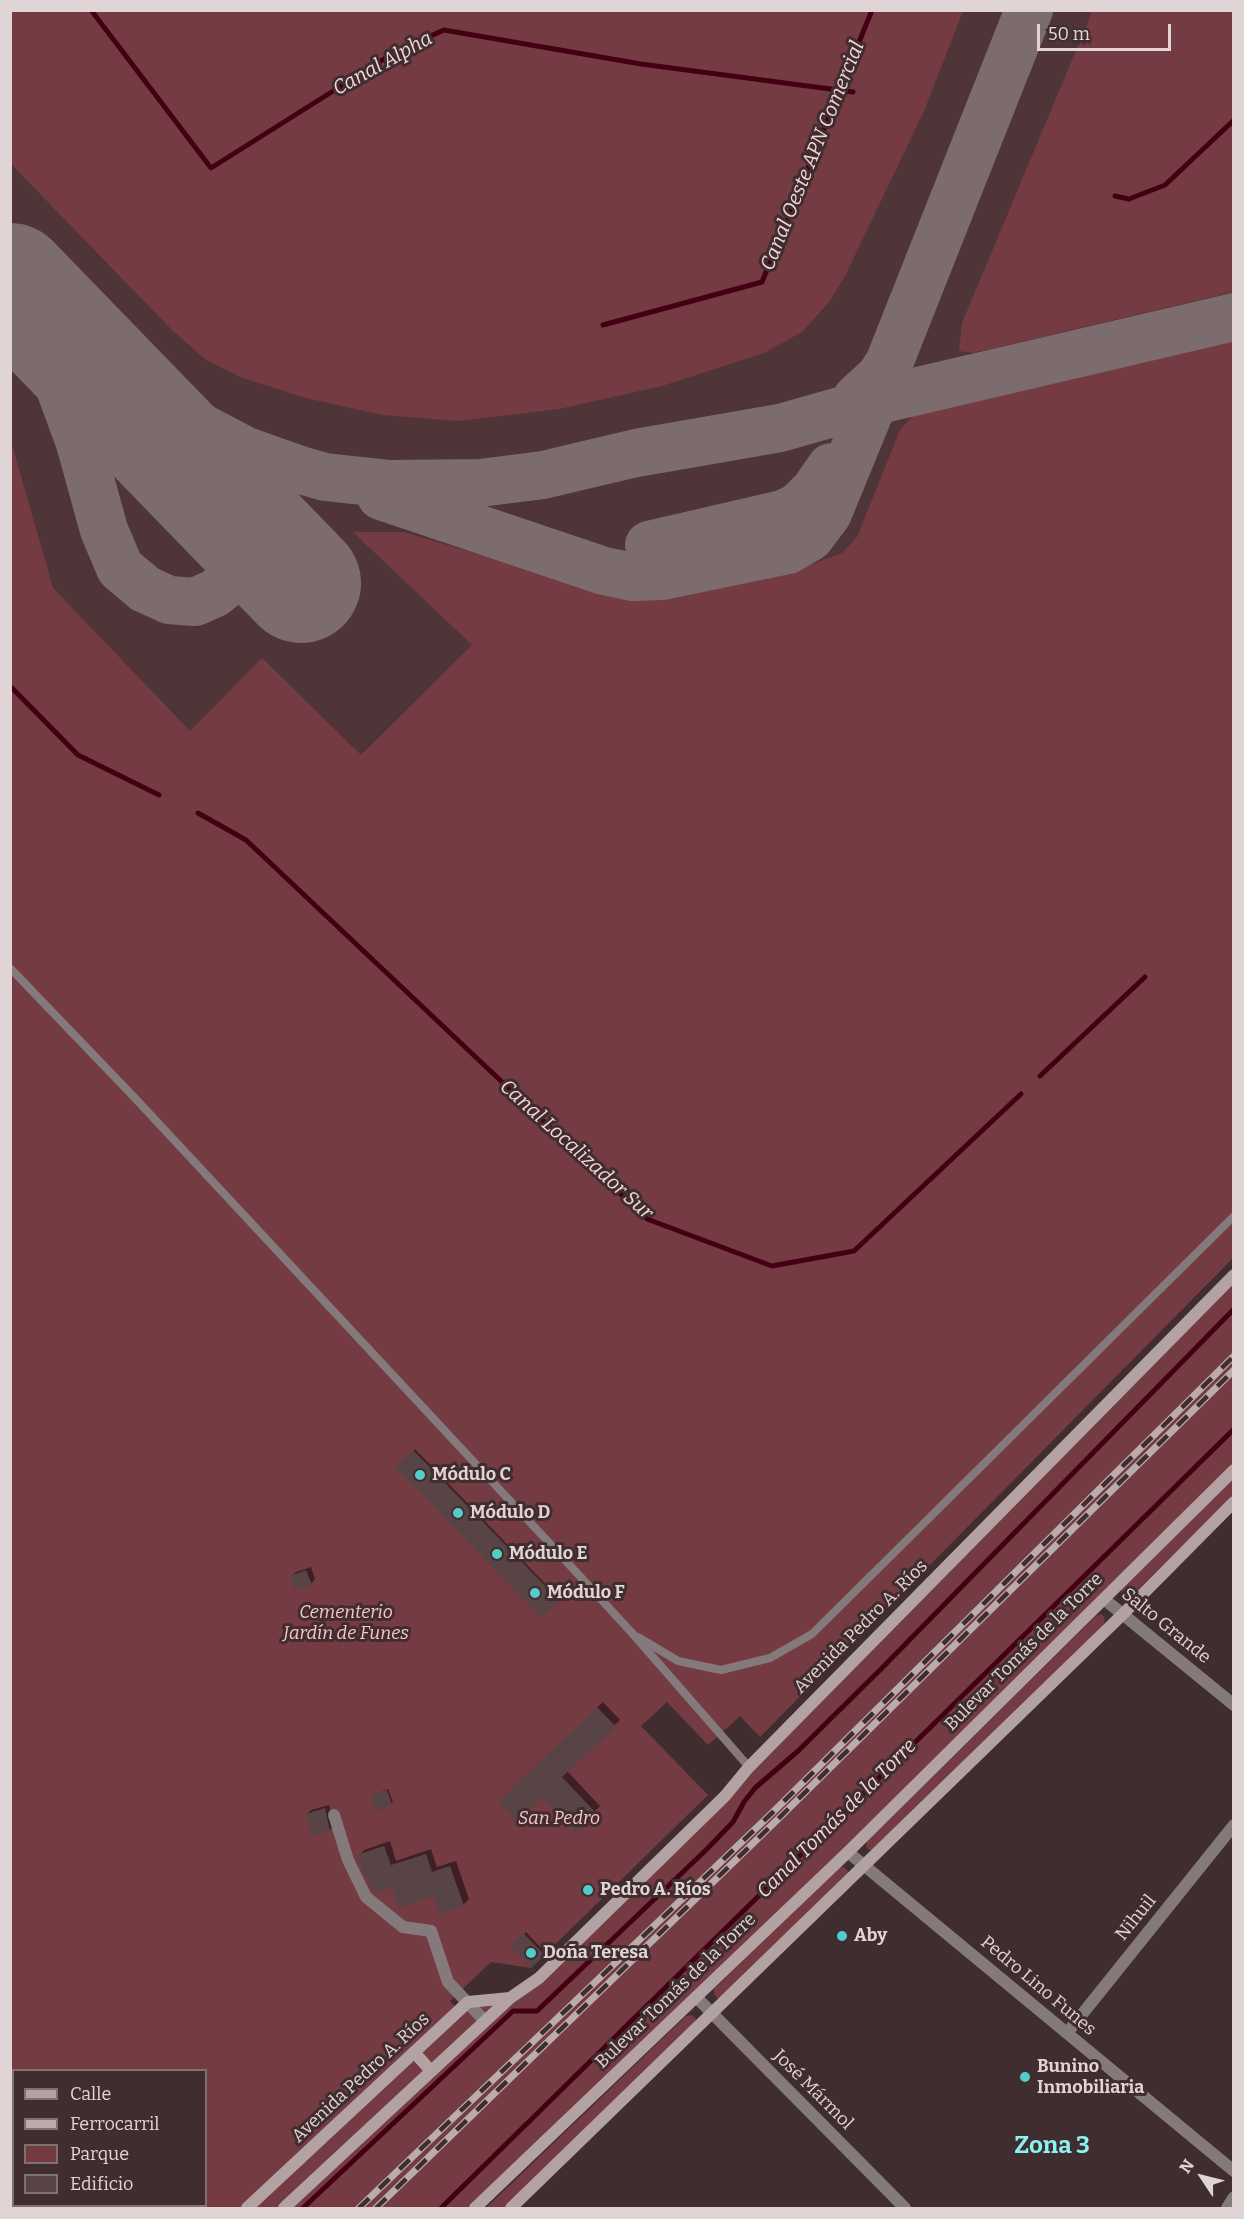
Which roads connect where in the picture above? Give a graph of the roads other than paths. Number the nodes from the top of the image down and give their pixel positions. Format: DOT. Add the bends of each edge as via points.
graph roads {
  1 [pos="10,968"];
  2 [pos="1233,1216"];
  3 [pos="1233,1275"];
  4 [pos="1233,1470"];
  5 [pos="1233,1502"];
  6 [pos="1104,1599"];
  7 [pos="1123,1614"];
  8 [pos="632,1633"];
  9 [pos="1233,1705"];
  10 [pos="749,1767"];
  11 [pos="334,1815"];
  12 [pos="1233,1825"];
  13 [pos="848,1852"];
  14 [pos="864,1866"];
  15 [pos="696,1997"];
  16 [pos="510,1998"];
  17 [pos="468,2002"];
  18 [pos="713,2014"];
  19 [pos="485,2021"];
  20 [pos="1066,2033"];
  21 [pos="414,2052"];
  22 [pos="431,2071"];
  23 [pos="1233,2171"];
  24 [pos="1233,2197"];
  25 [pos="247,2208"];
  26 [pos="284,2208"];
  27 [pos="476,2208"];
  28 [pos="511,2208"];
  29 [pos="905,2208"];
  30 [pos="1227,2208"];
  1 -- 8 [label="lane"];
  2 -- 8 [label="lane" via="812,1634 770,1658 721,1670 678,1662"];
  3 -- 10 [label="street, Avenida Pedro A. Ríos"];
  4 -- 6 [label="street, Bulevar Tomás de la Torre"];
  5 -- 7 [label="street"];
  6 -- 7 [label="street, Salto Grande"];
  6 -- 13 [label="street, Bulevar Tomás de la Torre"];
  7 -- 9 [label="street, Salto Grande"];
  7 -- 14 [label="street"];
  8 -- 10 [label="lane"];
  10 -- 16 [label="street, Avenida Pedro A. Ríos" via="725,1796 539,1978"];
  11 -- 17 [label="street" via="348,1860 366,1897 403,1927 430,1931 448,1982"];
  12 -- 20 [label="street, Nihuil"];
  13 -- 14 [label="street, Pedro Lino Funes"];
  13 -- 15 [label="street, Bulevar Tomás de la Torre"];
  14 -- 18 [label="street"];
  14 -- 20 [label="street, Pedro Lino Funes"];
  15 -- 18 [label="street, José Mármol"];
  15 -- 27 [label="street, Bulevar Tomás de la Torre"];
  16 -- 17 [label="street, Avenida Pedro A. Ríos"];
  16 -- 19 [label="street, Avenida Pedro A. Ríos"];
  17 -- 19 [label="street"];
  17 -- 21 [label="street, Avenida Pedro A. Ríos"];
  18 -- 28 [label="street"];
  18 -- 29 [label="street, José Mármol"];
  19 -- 22 [label="street, Avenida Pedro A. Ríos"];
  20 -- 23 [label="street, Pedro Lino Funes"];
  21 -- 22 [label="street"];
  21 -- 25 [label="street, Avenida Pedro A. Ríos"];
  22 -- 26 [label="street, Avenida Pedro A. Ríos"];
  24 -- 30 [label="street"];
}
